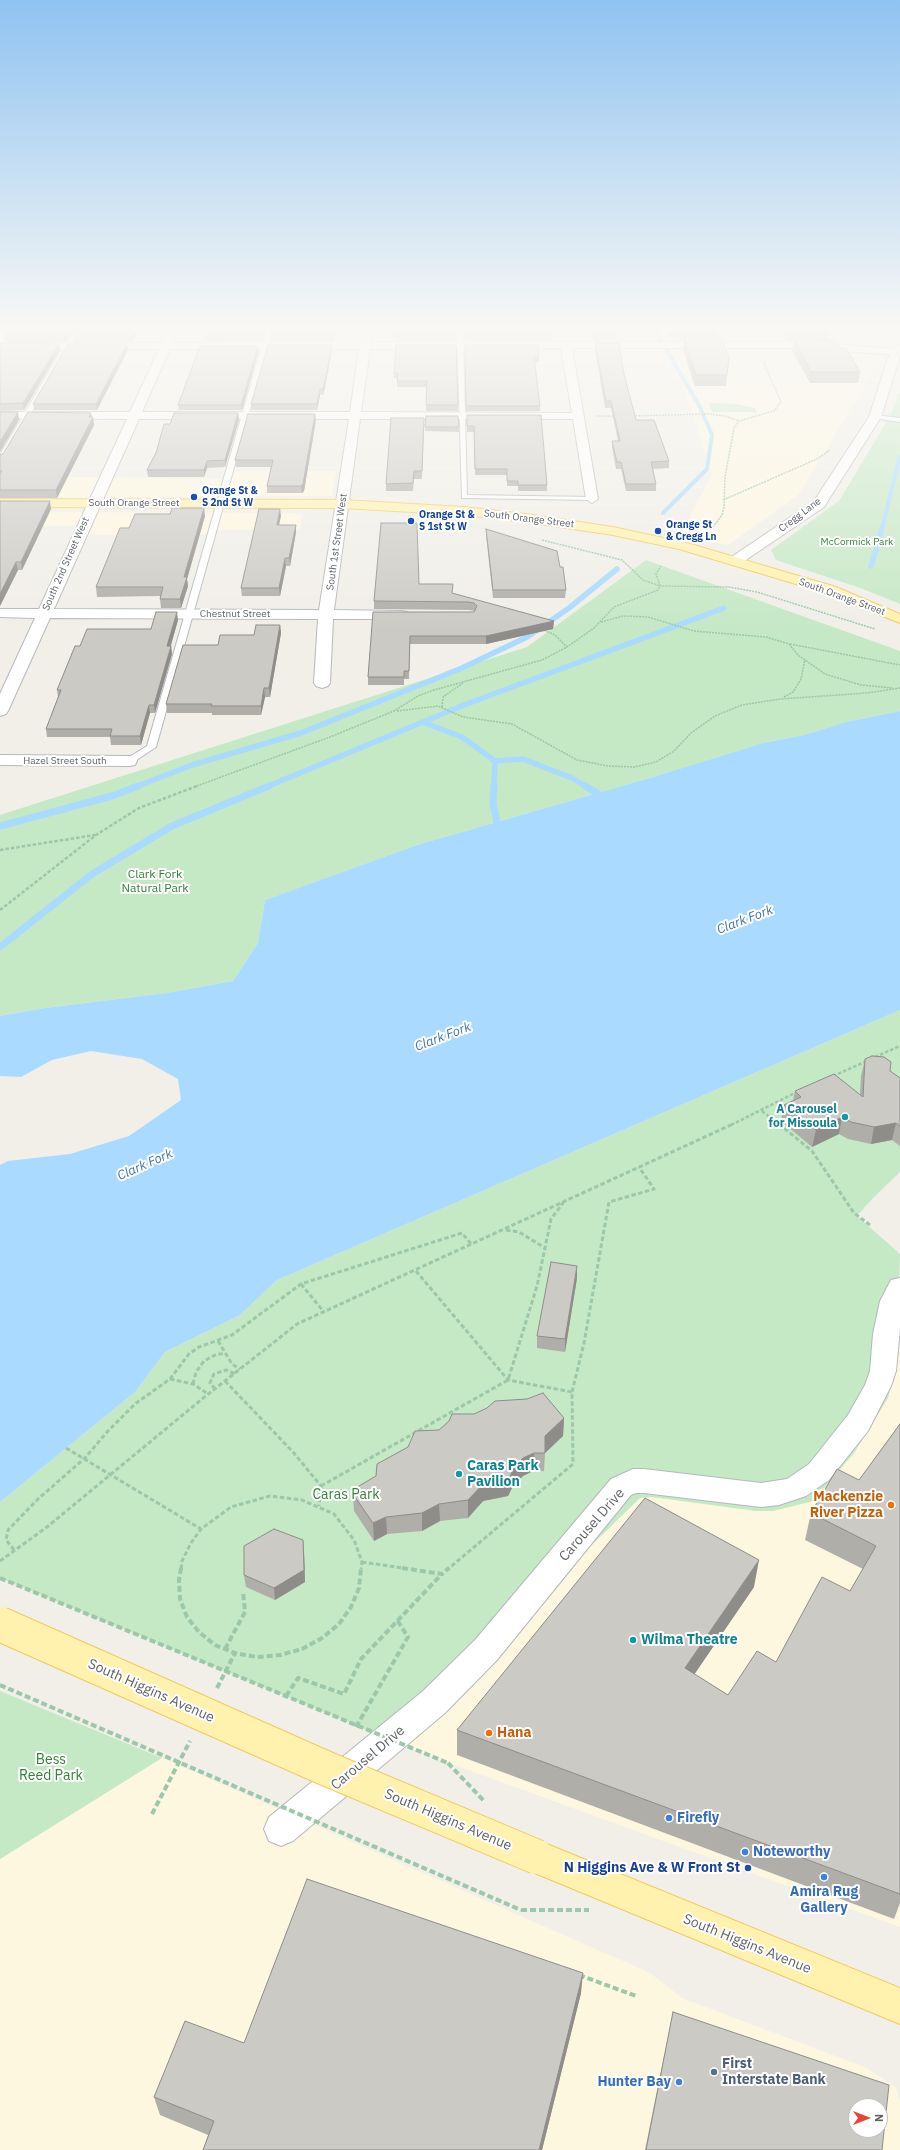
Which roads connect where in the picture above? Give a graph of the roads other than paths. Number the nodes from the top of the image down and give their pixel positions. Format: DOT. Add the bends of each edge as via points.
graph roads {
  1 [pos="16,431"];
  2 [pos="128,431"];
  3 [pos="241,431"];
  4 [pos="352,431"];
  5 [pos="462,431"];
  6 [pos="581,431"];
  7 [pos="866,431"];
  8 [pos="0,461"];
  9 [pos="592,499"];
  10 [pos="0,503"];
  11 [pos="94,503"];
  12 [pos="221,504"];
  13 [pos="343,504"];
  14 [pos="735,561"];
  15 [pos="0,613"];
  16 [pos="44,613"];
  17 [pos="188,614"];
  18 [pos="326,615"];
  19 [pos="415,615"];
  20 [pos="900,619"];
  21 [pos="322,683"];
  22 [pos="0,711"];
  23 [pos="0,760"];
  24 [pos="130,761"];
  25 [pos="898,1297"];
  26 [pos="0,1624"];
  27 [pos="281,1829"];
  28 [pos="900,2006"];
  1 -- 8 [label="lane"];
  2 -- 11 [label="street, South 2nd Street West"];
  3 -- 12 [label="lane"];
  4 -- 13 [label="street, South 1st Street West"];
  5 -- 9 [label="lane" via="464,497"];
  6 -- 9 [label="street"];
  7 -- 14 [label="street, Cregg Lane" via="819,504"];
  10 -- 11 [label="main road, South Orange Street"];
  11 -- 12 [label="main road, South Orange Street"];
  11 -- 16 [label="street, South 2nd Street West"];
  12 -- 13 [label="main road, South Orange Street"];
  12 -- 17 [label="lane"];
  13 -- 14 [label="main road, South Orange Street" via="464,511 575,525 682,546"];
  13 -- 18 [label="street, South 1st Street West"];
  14 -- 20 [label="main road, South Orange Street" via="831,590"];
  15 -- 16 [label="street, Chestnut Street"];
  16 -- 17 [label="street, Chestnut Street"];
  16 -- 22 [label="street, South 2nd Street West"];
  17 -- 18 [label="street, Chestnut Street"];
  17 -- 24 [label="lane" via="151,747"];
  18 -- 19 [label="street, Chestnut Street"];
  18 -- 21 [label="street, South 1st Street West"];
  23 -- 24 [label="street, Hazel Street South"];
  25 -- 27 [label="street, Carousel Drive" via="886,1334 884,1371 878,1386 858,1423 819,1472 796,1488 761,1495 644,1481 633,1481 621,1487 486,1650 391,1740"];
  26 -- 28 [label="main road, South Higgins Avenue, bridge" via="325,1768"];
}
